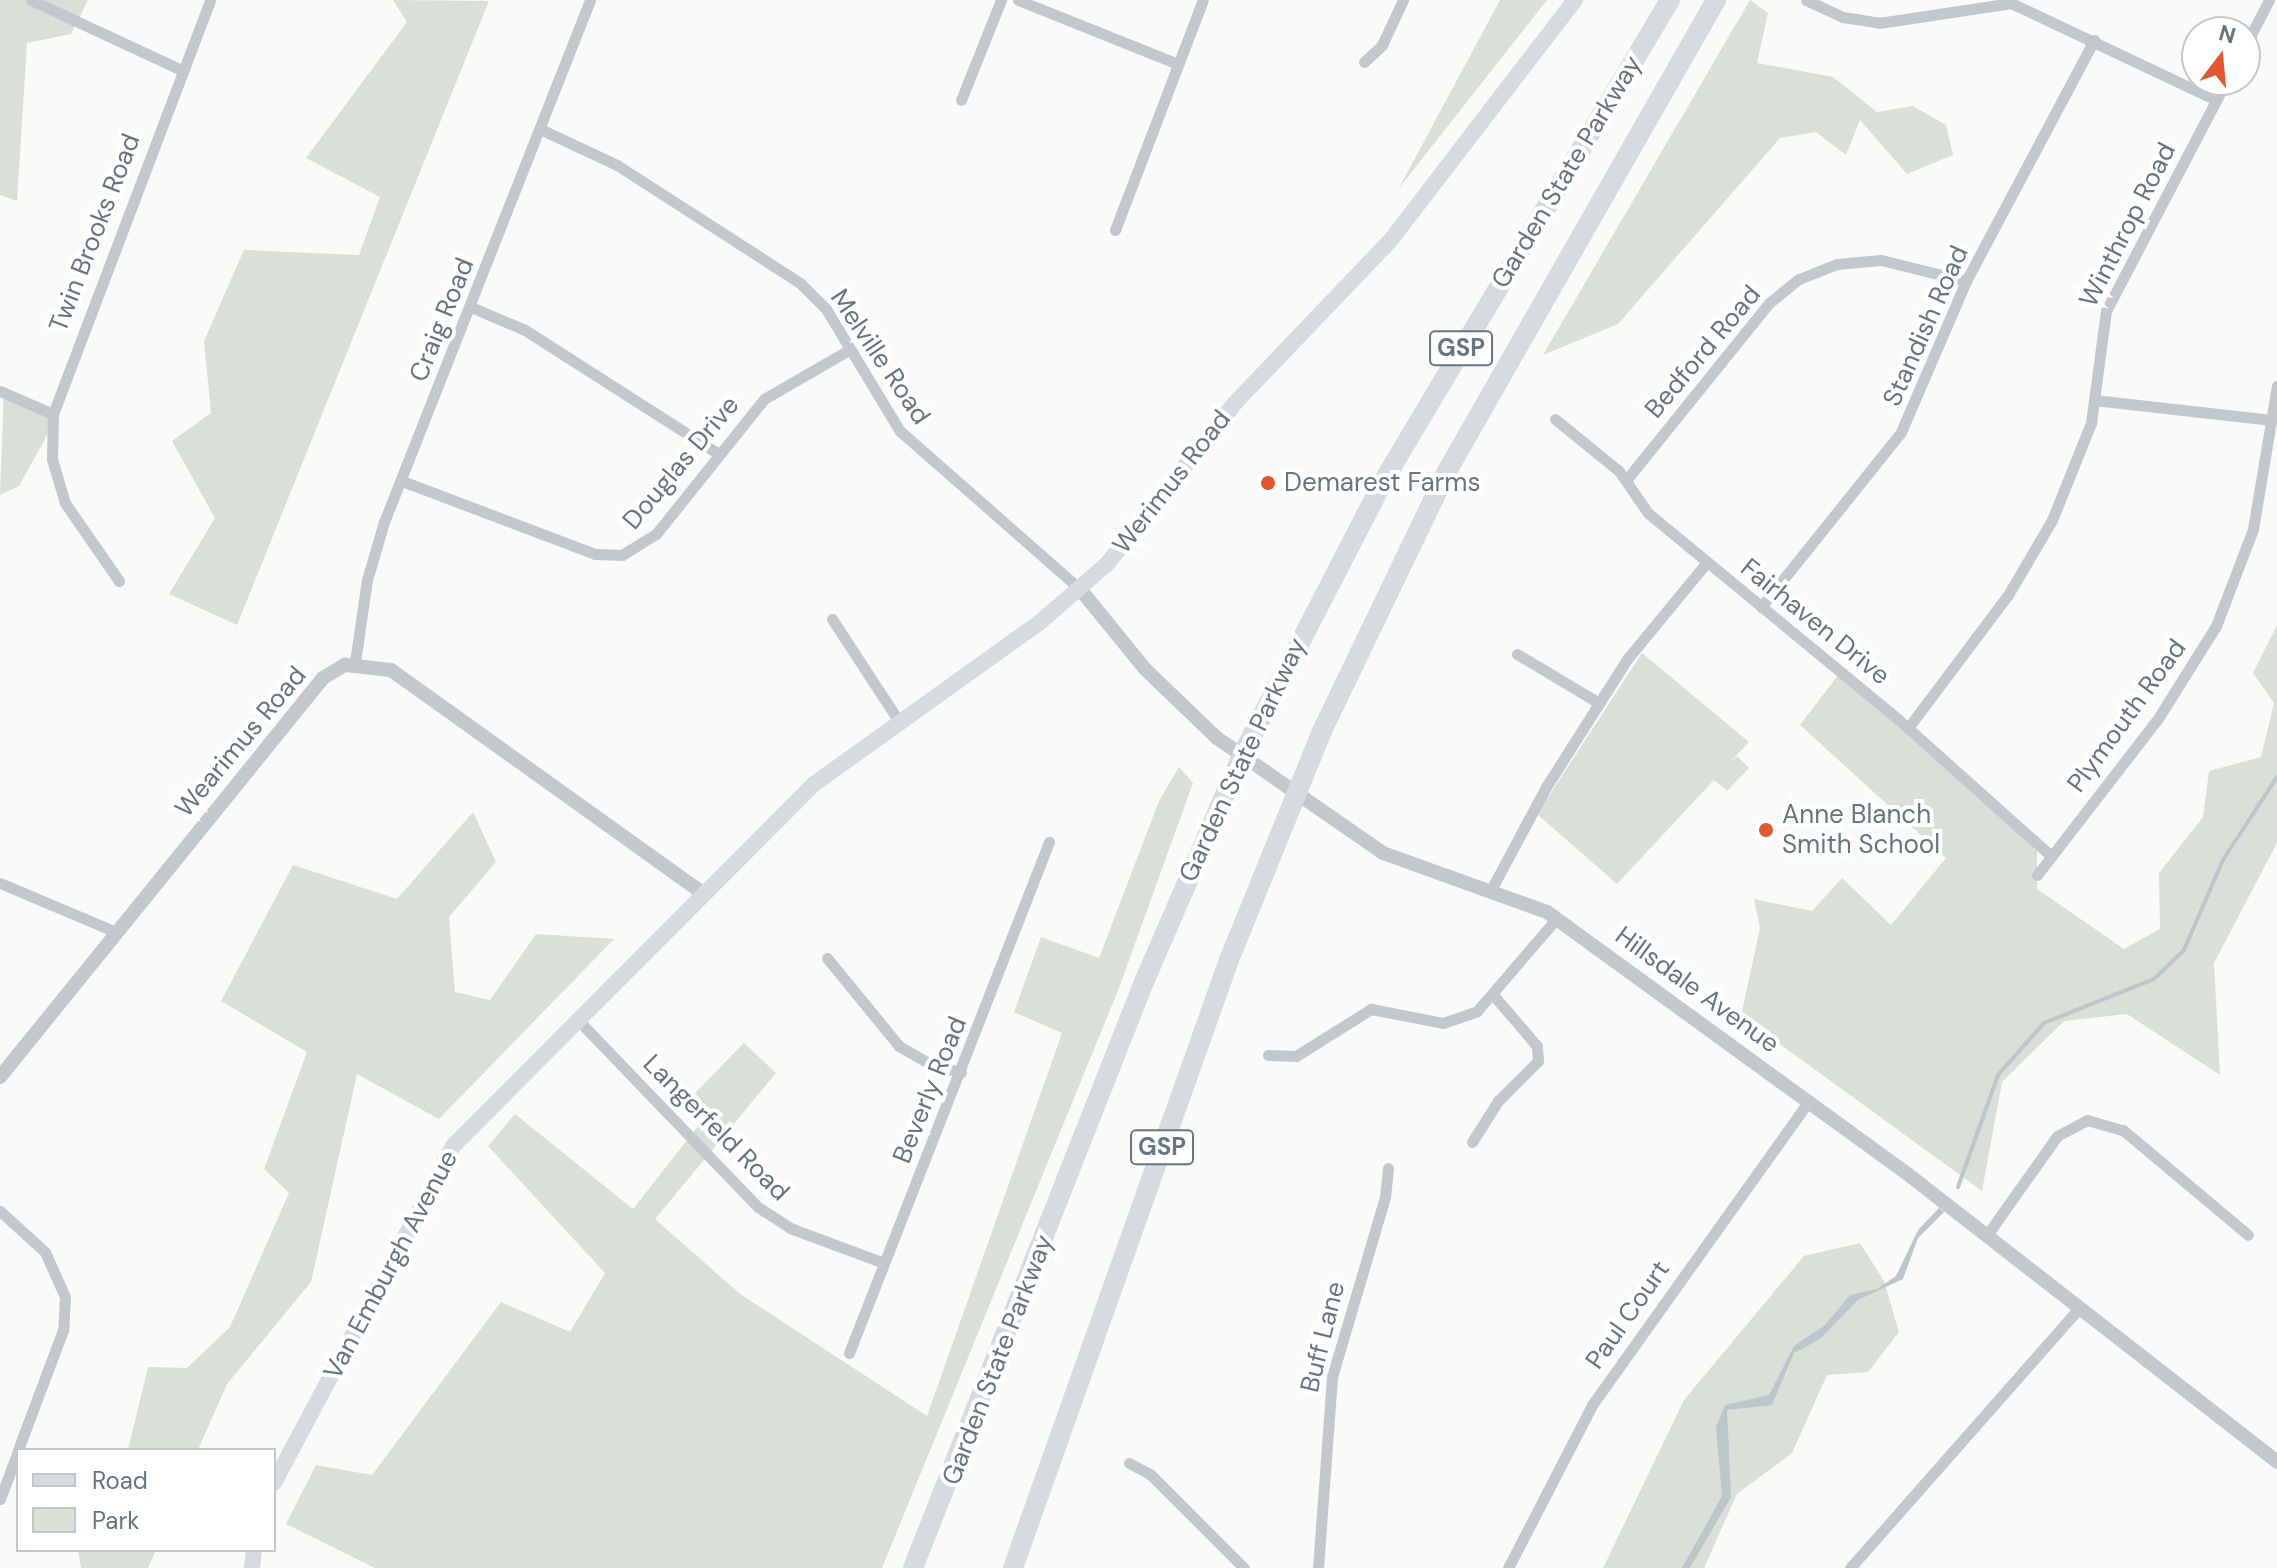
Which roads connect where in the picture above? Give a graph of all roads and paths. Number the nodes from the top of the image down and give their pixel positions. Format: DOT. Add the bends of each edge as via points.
graph roads {
  1 [pos="31,0"];
  2 [pos="210,0"];
  3 [pos="590,0"];
  4 [pos="1001,0"];
  5 [pos="1018,0"];
  6 [pos="1203,0"];
  7 [pos="1403,0"];
  8 [pos="1575,0"];
  9 [pos="1670,0"];
  10 [pos="1716,0"];
  11 [pos="1806,0"];
  12 [pos="2094,40"];
  13 [pos="1364,62"];
  14 [pos="1178,64"];
  15 [pos="182,70"];
  16 [pos="2218,96"];
  17 [pos="961,100"];
  18 [pos="2216,100"];
  19 [pos="540,129"];
  20 [pos="1115,230"];
  21 [pos="1966,281"];
  22 [pos="471,307"];
  23 [pos="849,350"];
  24 [pos="2277,386"];
  25 [pos="0,391"];
  26 [pos="2094,400"];
  27 [pos="53,414"];
  28 [pos="1555,419"];
  29 [pos="2272,420"];
  30 [pos="717,453"];
  31 [pos="1627,479"];
  32 [pos="402,481"];
  33 [pos="1707,562"];
  34 [pos="119,581"];
  35 [pos="1080,589"];
  36 [pos="1761,607"];
  37 [pos="832,619"];
  38 [pos="1517,654"];
  39 [pos="355,662"];
  40 [pos="1599,703"];
  41 [pos="898,720"];
  42 [pos="1908,728"];
  43 [pos="1049,842"];
  44 [pos="2051,856"];
  45 [pos="2037,875"];
  46 [pos="0,883"];
  47 [pos="1492,888"];
  48 [pos="701,892"];
  49 [pos="1556,919"];
  50 [pos="116,932"];
  51 [pos="827,958"];
  52 [pos="1495,997"];
  53 [pos="576,1018"];
  54 [pos="1268,1055"];
  55 [pos="961,1072"];
  56 [pos="0,1077"];
  57 [pos="1809,1101"];
  58 [pos="1472,1142"];
  59 [pos="1388,1168"];
  60 [pos="0,1211"];
  61 [pos="1987,1235"];
  62 [pos="2248,1235"];
  63 [pos="884,1263"];
  64 [pos="2080,1307"];
  65 [pos="849,1353"];
  66 [pos="19,1448"];
  67 [pos="16,1455"];
  68 [pos="2277,1462"];
  69 [pos="1129,1463"];
  70 [pos="276,1479"];
  71 [pos="0,1499"];
  72 [pos="913,1568"];
  73 [pos="1013,1568"];
  74 [pos="1244,1568"];
  75 [pos="1318,1568"];
  76 [pos="1508,1568"];
  77 [pos="1850,1568"];
  1 -- 15 [label="street"];
  2 -- 15 [label="street, Twin Brooks Road"];
  3 -- 19 [label="street, Craig Road"];
  4 -- 17 [label="street"];
  5 -- 14 [label="street"];
  6 -- 14 [label="street"];
  7 -- 13 [label="street" via="1387,37"];
  8 -- 35 [label="main road, Werimus Road" via="1390,241 1244,393 1133,535"];
  9 -- 72 [label="highway, Garden State Parkway / GSP" via="1384,480 1242,755 1144,982"];
  10 -- 73 [label="highway, Garden State Parkway / GSP" via="1503,368 1340,692 1252,899"];
  11 -- 12 [label="street" via="1843,17 1879,23 2011,3"];
  12 -- 18 [label="street"];
  12 -- 21 [label="street, Standish Road"];
  14 -- 20 [label="street"];
  15 -- 27 [label="street, Twin Brooks Road"];
  16 -- 18 [label="street, Winthrop Road"];
  18 -- 26 [label="street, Winthrop Road" via="2106,311"];
  19 -- 22 [label="street, Craig Road"];
  19 -- 23 [label="street, Melville Road" via="617,165 800,283 826,309"];
  21 -- 31 [label="street, Bedford Road" via="1881,260 1837,264 1799,279 1769,303"];
  21 -- 36 [label="street, Standish Road" via="1901,432"];
  22 -- 30 [label="street" via="525,330"];
  22 -- 32 [label="street, Craig Road"];
  23 -- 30 [label="street, Douglas Drive" via="779,387"];
  23 -- 35 [label="street, Melville Road" via="882,408 920,453 1049,557"];
  24 -- 29 [label="street, Plymouth Road"];
  25 -- 27 [label="street"];
  26 -- 29 [label="street"];
  26 -- 42 [label="street, Winthrop Road" via="2078,462 2031,558"];
  27 -- 34 [label="street, Twin Brooks Road" via="52,459 65,503"];
  28 -- 31 [label="street, Fairhaven Drive"];
  29 -- 44 [label="street, Plymouth Road" via="2253,529 2216,626 2157,720"];
  30 -- 32 [label="street, Douglas Drive" via="647,542 608,556"];
  31 -- 33 [label="street, Fairhaven Drive" via="1648,513"];
  32 -- 39 [label="street, Craig Road" via="373,553"];
  33 -- 36 [label="street, Fairhaven Drive"];
  33 -- 40 [label="street" via="1650,628"];
  35 -- 41 [label="main road, Werimus Road"];
  35 -- 47 [label="street, Hillsdale Avenue" via="1145,669 1217,738 1328,819 1383,853"];
  36 -- 42 [label="street, Fairhaven Drive"];
  37 -- 41 [label="street"];
  38 -- 40 [label="street"];
  39 -- 48 [label="street" via="391,670"];
  39 -- 50 [label="street, Wearimus Road" via="323,678"];
  40 -- 47 [label="street"];
  41 -- 48 [label="main road, Werimus Road" via="814,784"];
  42 -- 44 [label="street, Fairhaven Drive"];
  43 -- 55 [label="street, Beverly Road"];
  44 -- 45 [label="street, Plymouth Road"];
  46 -- 50 [label="street"];
  47 -- 49 [label="street, Hillsdale Avenue"];
  48 -- 53 [label="main road, Van Emburgh Avenue"];
  49 -- 52 [label="street"];
  49 -- 57 [label="street, Hillsdale Avenue"];
  50 -- 56 [label="street, Wearimus Road"];
  51 -- 55 [label="street" via="899,1046 932,1065"];
  52 -- 54 [label="street" via="1477,1011 1443,1023 1362,1011 1296,1056"];
  52 -- 58 [label="street" via="1537,1046 1538,1061 1498,1101"];
  53 -- 63 [label="street, Langerfeld Road" via="758,1207 790,1228"];
  53 -- 70 [label="main road, Van Emburgh Avenue" via="454,1145"];
  55 -- 63 [label="street, Beverly Road"];
  57 -- 61 [label="street, Hillsdale Avenue"];
  57 -- 76 [label="street, Paul Court" via="1592,1405"];
  59 -- 75 [label="street, Buff Lane" via="1385,1197 1332,1377"];
  60 -- 66 [label="street" via="45,1252 65,1297 63,1330"];
  61 -- 62 [label="street" via="2057,1136 2087,1120 2123,1130"];
  61 -- 64 [label="street, Hillsdale Avenue"];
  63 -- 65 [label="street, Beverly Road"];
  64 -- 68 [label="street, Hillsdale Avenue"];
  64 -- 77 [label="street"];
  67 -- 71 [label="street"];
  69 -- 74 [label="street" via="1150,1474"];
}
